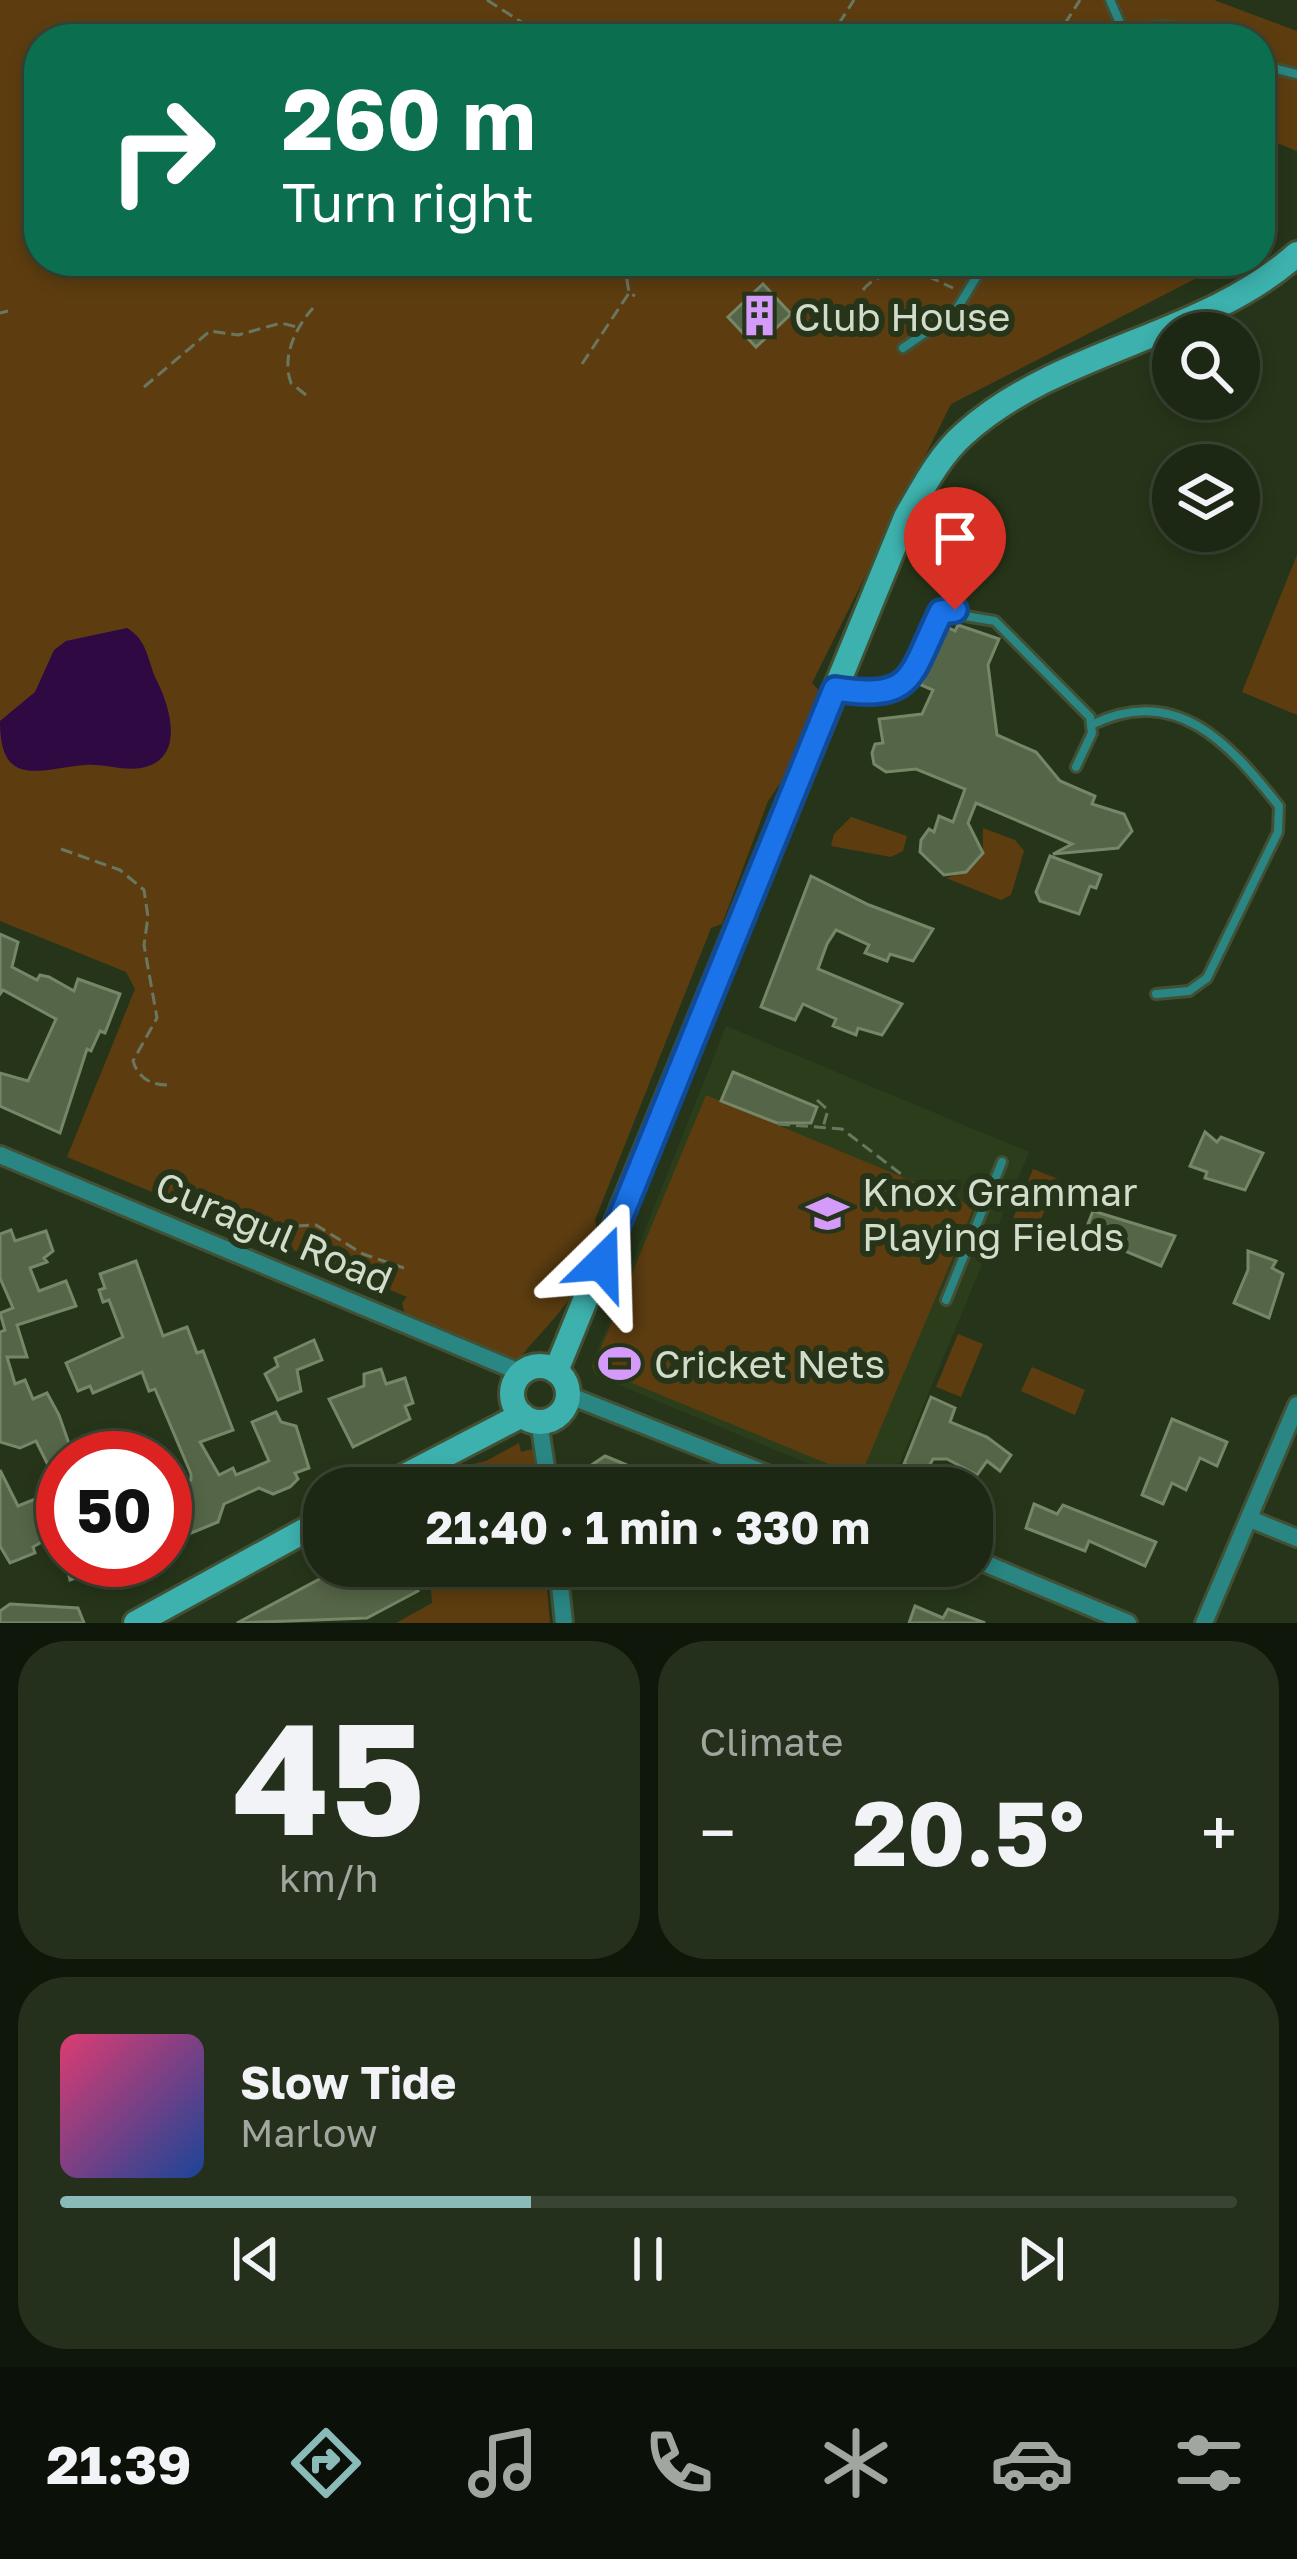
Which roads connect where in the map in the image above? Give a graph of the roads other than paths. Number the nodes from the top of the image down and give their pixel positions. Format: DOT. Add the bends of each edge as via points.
graph roads {
  1 [pos="977,276"];
  2 [pos="1261,276"];
  3 [pos="903,348"];
  4 [pos="835,689"];
  5 [pos="1091,725"];
  6 [pos="1076,767"];
  7 [pos="1156,994"];
  8 [pos="0,1155"];
  9 [pos="1002,1162"];
  10 [pos="946,1300"];
  11 [pos="556,1371"];
  12 [pos="522,1372"];
  13 [pos="568,1395"];
  14 [pos="1297,1405"];
  15 [pos="531,1418"];
  16 [pos="427,1467"];
  17 [pos="544,1467"];
  18 [pos="749,1467"];
  19 [pos="1250,1519"];
  20 [pos="303,1532"];
  21 [pos="1297,1538"];
  22 [pos="993,1567"];
  23 [pos="560,1587"];
  24 [pos="136,1623"];
  25 [pos="564,1623"];
  26 [pos="1128,1623"];
  27 [pos="1204,1623"];
  1 -- 3 [label="lane" via="956,312"];
  2 -- 4 [label="main road" via="1049,380 965,432 906,517"];
  4 -- 5 [label="lane" via="878,696 896,689 941,612 955,610 995,620"];
  4 -- 11 [label="main road"];
  5 -- 6 [label="lane"];
  5 -- 7 [label="lane" via="1142,708 1198,725 1224,741 1279,806 1278,832 1207,979 1189,991"];
  8 -- 12 [label="street, Curagul Road"];
  9 -- 10 [label="lane"];
  11 -- 12 [label="main road"];
  11 -- 13 [label="main road"];
  12 -- 15 [label="main road" via="513,1399"];
  13 -- 15 [label="main road" via="560,1413"];
  13 -- 18 [label="street"];
  14 -- 19 [label="street"];
  15 -- 16 [label="main road"];
  15 -- 17 [label="street"];
  19 -- 21 [label="street"];
  19 -- 27 [label="street"];
  20 -- 24 [label="main road"];
  22 -- 26 [label="street"];
  23 -- 25 [label="street"];
}
